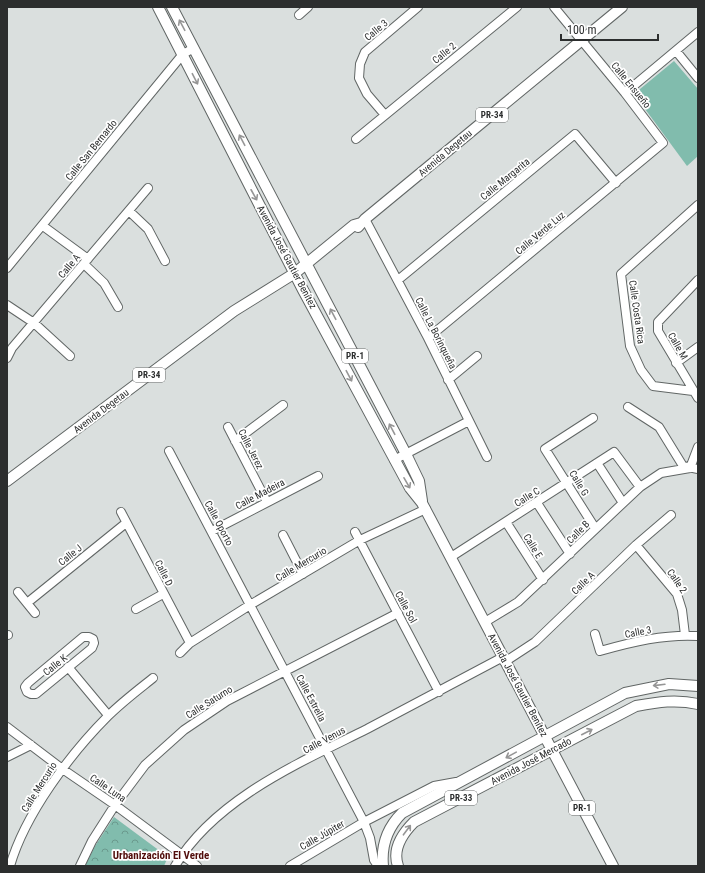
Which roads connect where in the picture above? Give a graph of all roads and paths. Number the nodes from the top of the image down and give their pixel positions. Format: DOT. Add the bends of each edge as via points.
graph roads {
  1 [pos="158,7"];
  2 [pos="172,7"];
  3 [pos="308,7"];
  4 [pos="418,7"];
  5 [pos="516,7"];
  6 [pos="554,7"];
  7 [pos="622,7"];
  8 [pos="299,15"];
  9 [pos="698,32"];
  10 [pos="582,40"];
  11 [pos="194,48"];
  12 [pos="676,51"];
  13 [pos="183,54"];
  14 [pos="698,78"];
  15 [pos="625,93"];
  16 [pos="385,115"];
  17 [pos="356,139"];
  18 [pos="664,143"];
  19 [pos="616,183"];
  20 [pos="148,188"];
  21 [pos="698,205"];
  22 [pos="128,211"];
  23 [pos="363,221"];
  24 [pos="43,226"];
  25 [pos="332,243"];
  26 [pos="298,247"];
  27 [pos="165,261"];
  28 [pos="86,262"];
  29 [pos="308,266"];
  30 [pos="7,268"];
  31 [pos="295,274"];
  32 [pos="398,280"];
  33 [pos="698,280"];
  34 [pos="7,305"];
  35 [pos="118,307"];
  36 [pos="34,323"];
  37 [pos="428,338"];
  38 [pos="698,347"];
  39 [pos="70,356"];
  40 [pos="477,356"];
  41 [pos="7,358"];
  42 [pos="676,363"];
  43 [pos="448,380"];
  44 [pos="693,391"];
  45 [pos="698,398"];
  46 [pos="283,405"];
  47 [pos="628,407"];
  48 [pos="593,418"];
  49 [pos="469,421"];
  50 [pos="228,427"];
  51 [pos="235,441"];
  52 [pos="698,447"];
  53 [pos="169,451"];
  54 [pos="406,454"];
  55 [pos="487,456"];
  56 [pos="394,460"];
  57 [pos="597,463"];
  58 [pos="694,468"];
  59 [pos="318,476"];
  60 [pos="7,481"];
  61 [pos="567,484"];
  62 [pos="640,487"];
  63 [pos="267,502"];
  64 [pos="537,503"];
  65 [pos="623,503"];
  66 [pos="424,506"];
  67 [pos="121,512"];
  68 [pos="671,515"];
  69 [pos="506,522"];
  70 [pos="126,523"];
  71 [pos="595,528"];
  72 [pos="212,531"];
  73 [pos="355,532"];
  74 [pos="282,535"];
  75 [pos="360,540"];
  76 [pos="636,545"];
  77 [pos="570,554"];
  78 [pos="451,557"];
  79 [pos="303,574"];
  80 [pos="543,580"];
  81 [pos="18,592"];
  82 [pos="163,594"];
  83 [pos="27,603"];
  84 [pos="250,605"];
  85 [pos="136,609"];
  86 [pos="35,613"];
  87 [pos="398,613"];
  88 [pos="485,622"];
  89 [pos="595,634"];
  90 [pos="685,635"];
  91 [pos="698,636"];
  92 [pos="190,643"];
  93 [pos="180,653"];
  94 [pos="504,659"];
  95 [pos="68,667"];
  96 [pos="285,671"];
  97 [pos="152,678"];
  98 [pos="698,686"];
  99 [pos="439,692"];
  100 [pos="698,704"];
  101 [pos="108,715"];
  102 [pos="7,728"];
  103 [pos="545,736"];
  104 [pos="31,745"];
  105 [pos="327,749"];
  106 [pos="552,750"];
  107 [pos="7,757"];
  108 [pos="61,768"];
  109 [pos="463,780"];
  110 [pos="115,805"];
  111 [pos="364,822"];
  112 [pos="182,854"];
  113 [pos="10,866"];
  114 [pos="80,866"];
  115 [pos="175,866"];
  116 [pos="197,866"];
  117 [pos="290,866"];
  118 [pos="378,866"];
  119 [pos="383,866"];
  120 [pos="398,866"];
  121 [pos="613,866"];
  1 -- 13 [label="main road, Avenida José Gautier Benítez / PR-1"];
  11 -- 2 [label="main road, Avenida José Gautier Benítez / PR-1, one-way"];
  3 -- 8 [label="street"];
  4 -- 16 [label="street, Calle 3" via="365,52 360,64 359,78 367,94"];
  5 -- 16 [label="street, Calle 2"];
  6 -- 10 [label="street, Calle Ensueño"];
  7 -- 10 [label="main road, Avenida Degetau / PR-34"];
  9 -- 12 [label="street"];
  10 -- 15 [label="street, Calle Ensueño"];
  10 -- 23 [label="main road, Avenida Degetau / PR-34"];
  11 -- 13 [label="street, Calle San Bernardo"];
  26 -- 11 [label="main road, Avenida José Gautier Benítez / PR-1, one-way"];
  12 -- 14 [label="street"];
  12 -- 15 [label="street"];
  13 -- 24 [label="street, Calle San Bernardo"];
  13 -- 31 [label="main road, Avenida José Gautier Benítez / PR-1, one-way"];
  15 -- 18 [label="street, Calle Ensueño"];
  16 -- 17 [label="street, Calle 2"];
  18 -- 19 [label="street, Calle Verde Luz"];
  19 -- 32 [label="street, Calle Margarita" via="576,134"];
  19 -- 37 [label="street, Calle Verde Luz"];
  20 -- 22 [label="street, Calle A"];
  21 -- 44 [label="street, Calle Costa Rica" via="621,274 630,346 641,370 653,386"];
  22 -- 27 [label="street" via="148,229"];
  22 -- 28 [label="street, Calle A"];
  23 -- 25 [label="main road, Avenida Degetau / PR-34"];
  23 -- 29 [label="main road, Avenida Degetau / PR-34" via="356,230"];
  23 -- 32 [label="street, Calle La Borinqueña"];
  24 -- 28 [label="street"];
  24 -- 30 [label="street, Calle San Bernardo"];
  25 -- 26 [label="main road" via="314,253"];
  25 -- 29 [label="main road, Avenida Degetau / PR-34"];
  26 -- 29 [label="main road, Avenida José Gautier Benítez / PR-1"];
  28 -- 35 [label="street" via="104,283"];
  28 -- 36 [label="street, Calle A"];
  29 -- 31 [label="main road, Avenida Degetau / PR-34"];
  54 -- 29 [label="main road, Avenida José Gautier Benítez / PR-1, one-way"];
  31 -- 56 [label="main road, Avenida José Gautier Benítez / PR-1, one-way"];
  31 -- 60 [label="main road, Avenida Degetau / PR-34" via="234,311"];
  32 -- 37 [label="street, Calle La Borinqueña"];
  33 -- 42 [label="street, Calle M" via="658,322 658,331"];
  34 -- 36 [label="street"];
  36 -- 39 [label="street"];
  36 -- 41 [label="street, Calle A" via="12,348"];
  37 -- 43 [label="street, Calle La Borinqueña"];
  38 -- 42 [label="street"];
  40 -- 43 [label="street"];
  42 -- 44 [label="street, Calle M"];
  43 -- 49 [label="street, Calle La Borinqueña"];
  44 -- 45 [label="street, Calle M"];
  46 -- 51 [label="street"];
  47 -- 58 [label="street" via="658,427 683,466"];
  48 -- 61 [label="street, Calle G" via="545,449"];
  49 -- 54 [label="street"];
  49 -- 55 [label="street, Calle La Borinqueña"];
  50 -- 51 [label="street, Calle Jerez"];
  51 -- 63 [label="street, Calle Jerez"];
  52 -- 58 [label="street"];
  53 -- 72 [label="street, Calle Oporto"];
  54 -- 56 [label="street"];
  54 -- 66 [label="main road, Avenida José Gautier Benítez / PR-1" via="419,481"];
  56 -- 66 [label="main road, Avenida José Gautier Benítez / PR-1, one-way"];
  57 -- 61 [label="street, Calle C"];
  57 -- 62 [label="street, Calle C" via="614,452"];
  57 -- 65 [label="street"];
  58 -- 62 [label="street, Calle B" via="661,473"];
  59 -- 63 [label="street, Calle Madeira"];
  61 -- 64 [label="street, Calle C"];
  61 -- 71 [label="street, Calle G"];
  62 -- 65 [label="street, Calle B"];
  63 -- 72 [label="street, Calle Madeira"];
  64 -- 69 [label="street, Calle C"];
  64 -- 77 [label="street"];
  65 -- 71 [label="street, Calle B"];
  66 -- 75 [label="street, Calle Mercurio"];
  66 -- 78 [label="main road, Avenida José Gautier Benítez / PR-1"];
  67 -- 70 [label="street, Calle D"];
  68 -- 76 [label="street, Calle A"];
  69 -- 78 [label="street, Calle C"];
  69 -- 80 [label="street, Calle E"];
  70 -- 82 [label="street, Calle D"];
  70 -- 83 [label="street, Calle J"];
  71 -- 77 [label="street, Calle B"];
  72 -- 84 [label="street, Calle Oporto"];
  73 -- 75 [label="street, Calle Sol"];
  74 -- 79 [label="street"];
  75 -- 79 [label="street, Calle Mercurio"];
  75 -- 87 [label="street, Calle Sol"];
  76 -- 90 [label="street, Calle 2" via="677,594"];
  76 -- 94 [label="street, Calle A" via="535,642"];
  77 -- 80 [label="street, Calle B"];
  78 -- 88 [label="main road, Avenida José Gautier Benítez / PR-1"];
  79 -- 84 [label="street, Calle Mercurio"];
  80 -- 88 [label="street, Calle B" via="518,602"];
  81 -- 83 [label="street"];
  82 -- 85 [label="street"];
  82 -- 92 [label="street, Calle D"];
  83 -- 86 [label="street"];
  84 -- 92 [label="street, Calle Mercurio"];
  84 -- 96 [label="street, Calle Estrella"];
  87 -- 96 [label="street, Calle Saturno"];
  87 -- 99 [label="street, Calle Sol"];
  88 -- 94 [label="main road, Avenida José Gautier Benítez / PR-1"];
  89 -- 90 [label="street, Calle 3" via="600,651 641,640"];
  90 -- 91 [label="street, Calle 3"];
  92 -- 93 [label="street, Calle Mercurio"];
  94 -- 99 [label="street, Calle Venus"];
  94 -- 103 [label="main road, Avenida José Gautier Benítez / PR-1"];
  95 -- 95 [label="street, Calle K" via="36,694 27,692 25,687 28,683 84,637 93,639 92,648"];
  95 -- 101 [label="street"];
  96 -- 105 [label="street, Calle Estrella"];
  96 -- 110 [label="street, Calle Saturno" via="227,701 184,730 145,765"];
  97 -- 101 [label="street, Calle Mercurio"];
  98 -- 103 [label="main road, Avenida José Mercado / PR-33, one-way" via="669,684 625,693"];
  99 -- 105 [label="street, Calle Venus"];
  106 -- 100 [label="main road, Avenida José Mercado / PR-33, one-way" via="636,706 682,700"];
  101 -- 108 [label="street, Calle Mercurio"];
  102 -- 104 [label="street, Calle Luna"];
  103 -- 106 [label="main road, Avenida José Gautier Benítez / PR-1"];
  103 -- 109 [label="main road, Avenida José Mercado / PR-33, one-way"];
  104 -- 107 [label="street"];
  104 -- 108 [label="street, Calle Luna"];
  105 -- 111 [label="street, Calle Estrella"];
  105 -- 112 [label="street, Calle Venus" via="254,789 209,825"];
  120 -- 106 [label="main road, Avenida José Mercado / PR-33, one-way" via="397,847 406,830 414,822"];
  106 -- 121 [label="main road, Avenida José Gautier Benítez / PR-1" via="596,838"];
  108 -- 110 [label="street, Calle Luna"];
  108 -- 113 [label="street, Calle Mercurio" via="32,817"];
  109 -- 111 [label="street, Calle Júpiter" via="434,786"];
  109 -- 119 [label="main road, Avenida José Mercado / PR-33" via="402,813 393,822 384,842"];
  110 -- 112 [label="street, Calle Luna"];
  110 -- 114 [label="street, Calle Saturno" via="92,841"];
  111 -- 117 [label="street, Calle Júpiter"];
  111 -- 118 [label="street, Calle Estrella"];
  112 -- 115 [label="street, Calle Venus"];
  112 -- 116 [label="street, Calle Luna"];
}
